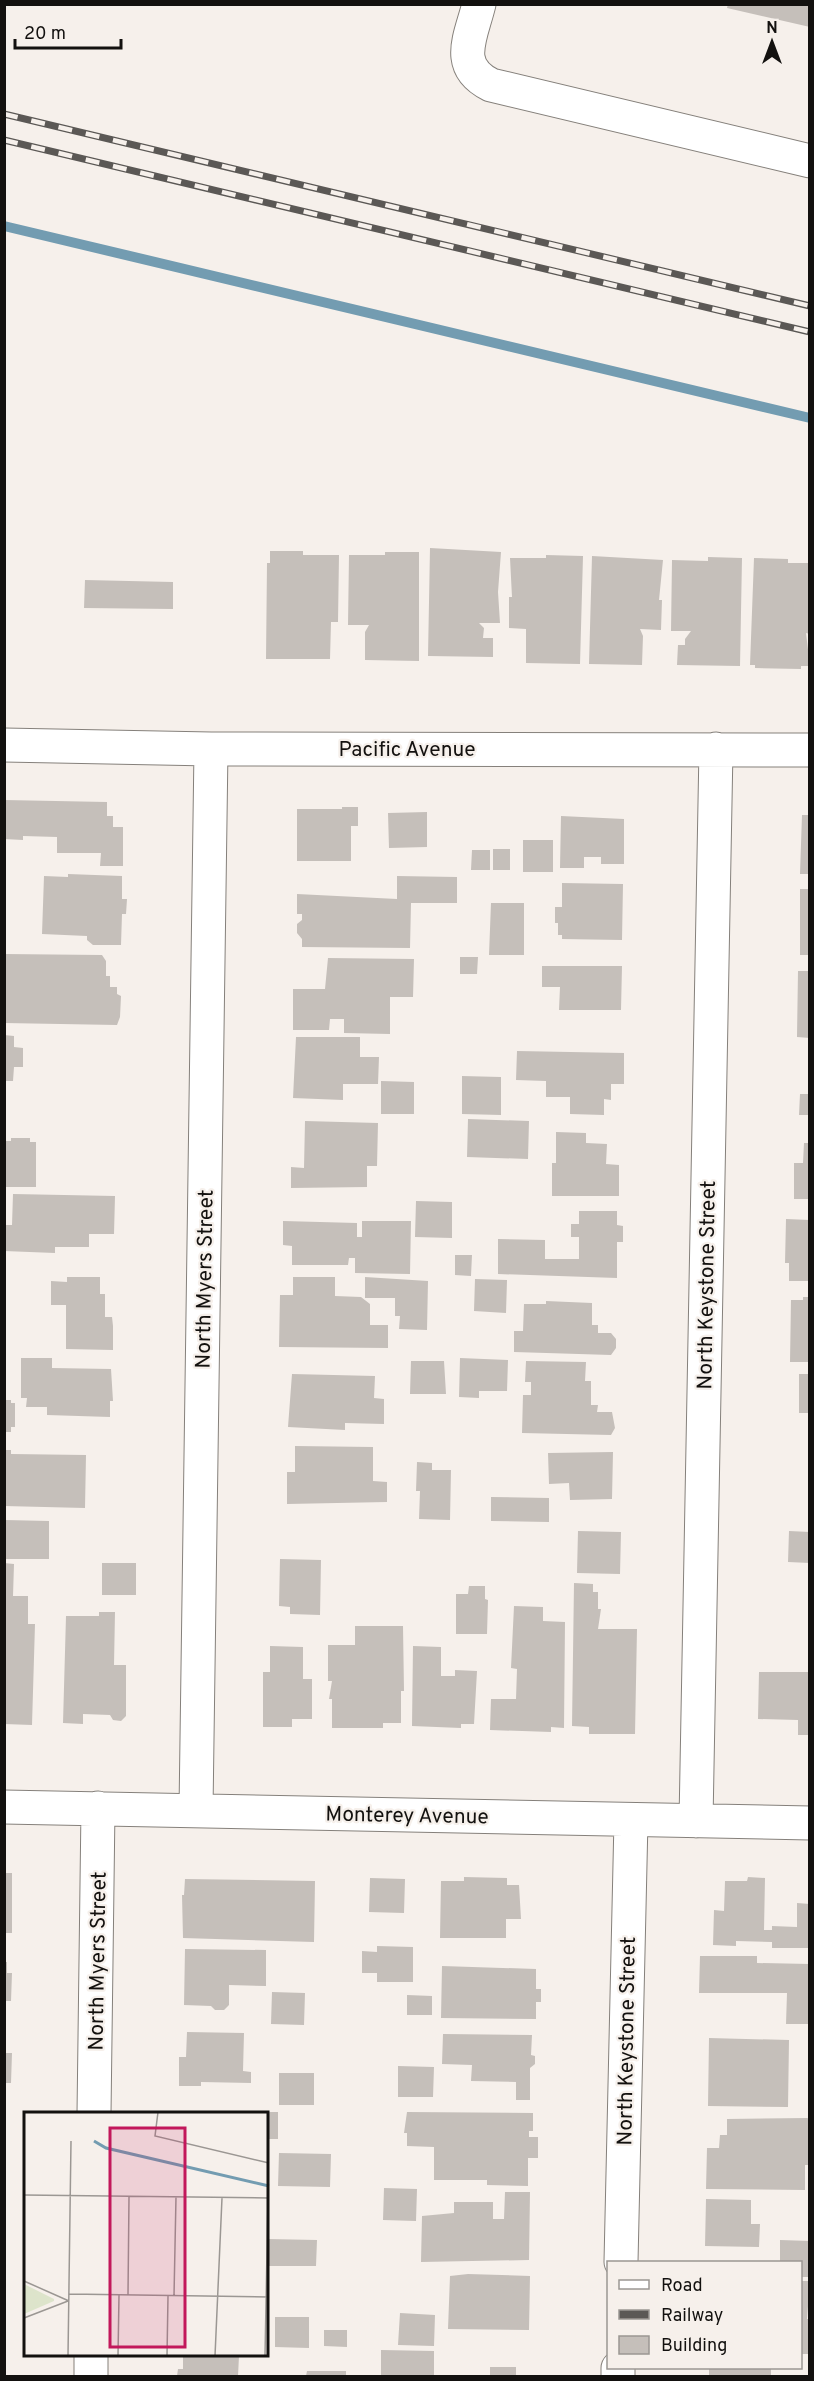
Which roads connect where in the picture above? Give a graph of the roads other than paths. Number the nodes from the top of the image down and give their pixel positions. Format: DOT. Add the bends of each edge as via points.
graph roads {
  1 [pos="479,4"];
  2 [pos="810,161"];
  3 [pos="4,745"];
  4 [pos="211,749"];
  5 [pos="716,749"];
  6 [pos="810,750"];
  7 [pos="4,1807"];
  8 [pos="98,1808"];
  9 [pos="196,1810"];
  10 [pos="632,1820"];
  11 [pos="696,1821"];
  12 [pos="810,1823"];
  13 [pos="94,2112"];
  14 [pos="621,2261"];
  15 [pos="91,2357"];
  16 [pos="91,2376"];
  1 -- 2 [label="street" via="467,62 471,72 491,85"];
  3 -- 4 [label="street, Pacific Avenue"];
  4 -- 5 [label="street, Pacific Avenue"];
  4 -- 9 [label="street, North Myers Street"];
  5 -- 6 [label="street, Pacific Avenue"];
  5 -- 11 [label="street, North Keystone Street"];
  7 -- 8 [label="street, Monterey Avenue"];
  8 -- 9 [label="street, Monterey Avenue"];
  8 -- 13 [label="street, North Myers Street"];
  9 -- 10 [label="street, Monterey Avenue"];
  10 -- 11 [label="street, Monterey Avenue"];
  10 -- 14 [label="street, North Keystone Street"];
  11 -- 12 [label="street, Monterey Avenue"];
  15 -- 16 [label="street"];
}
